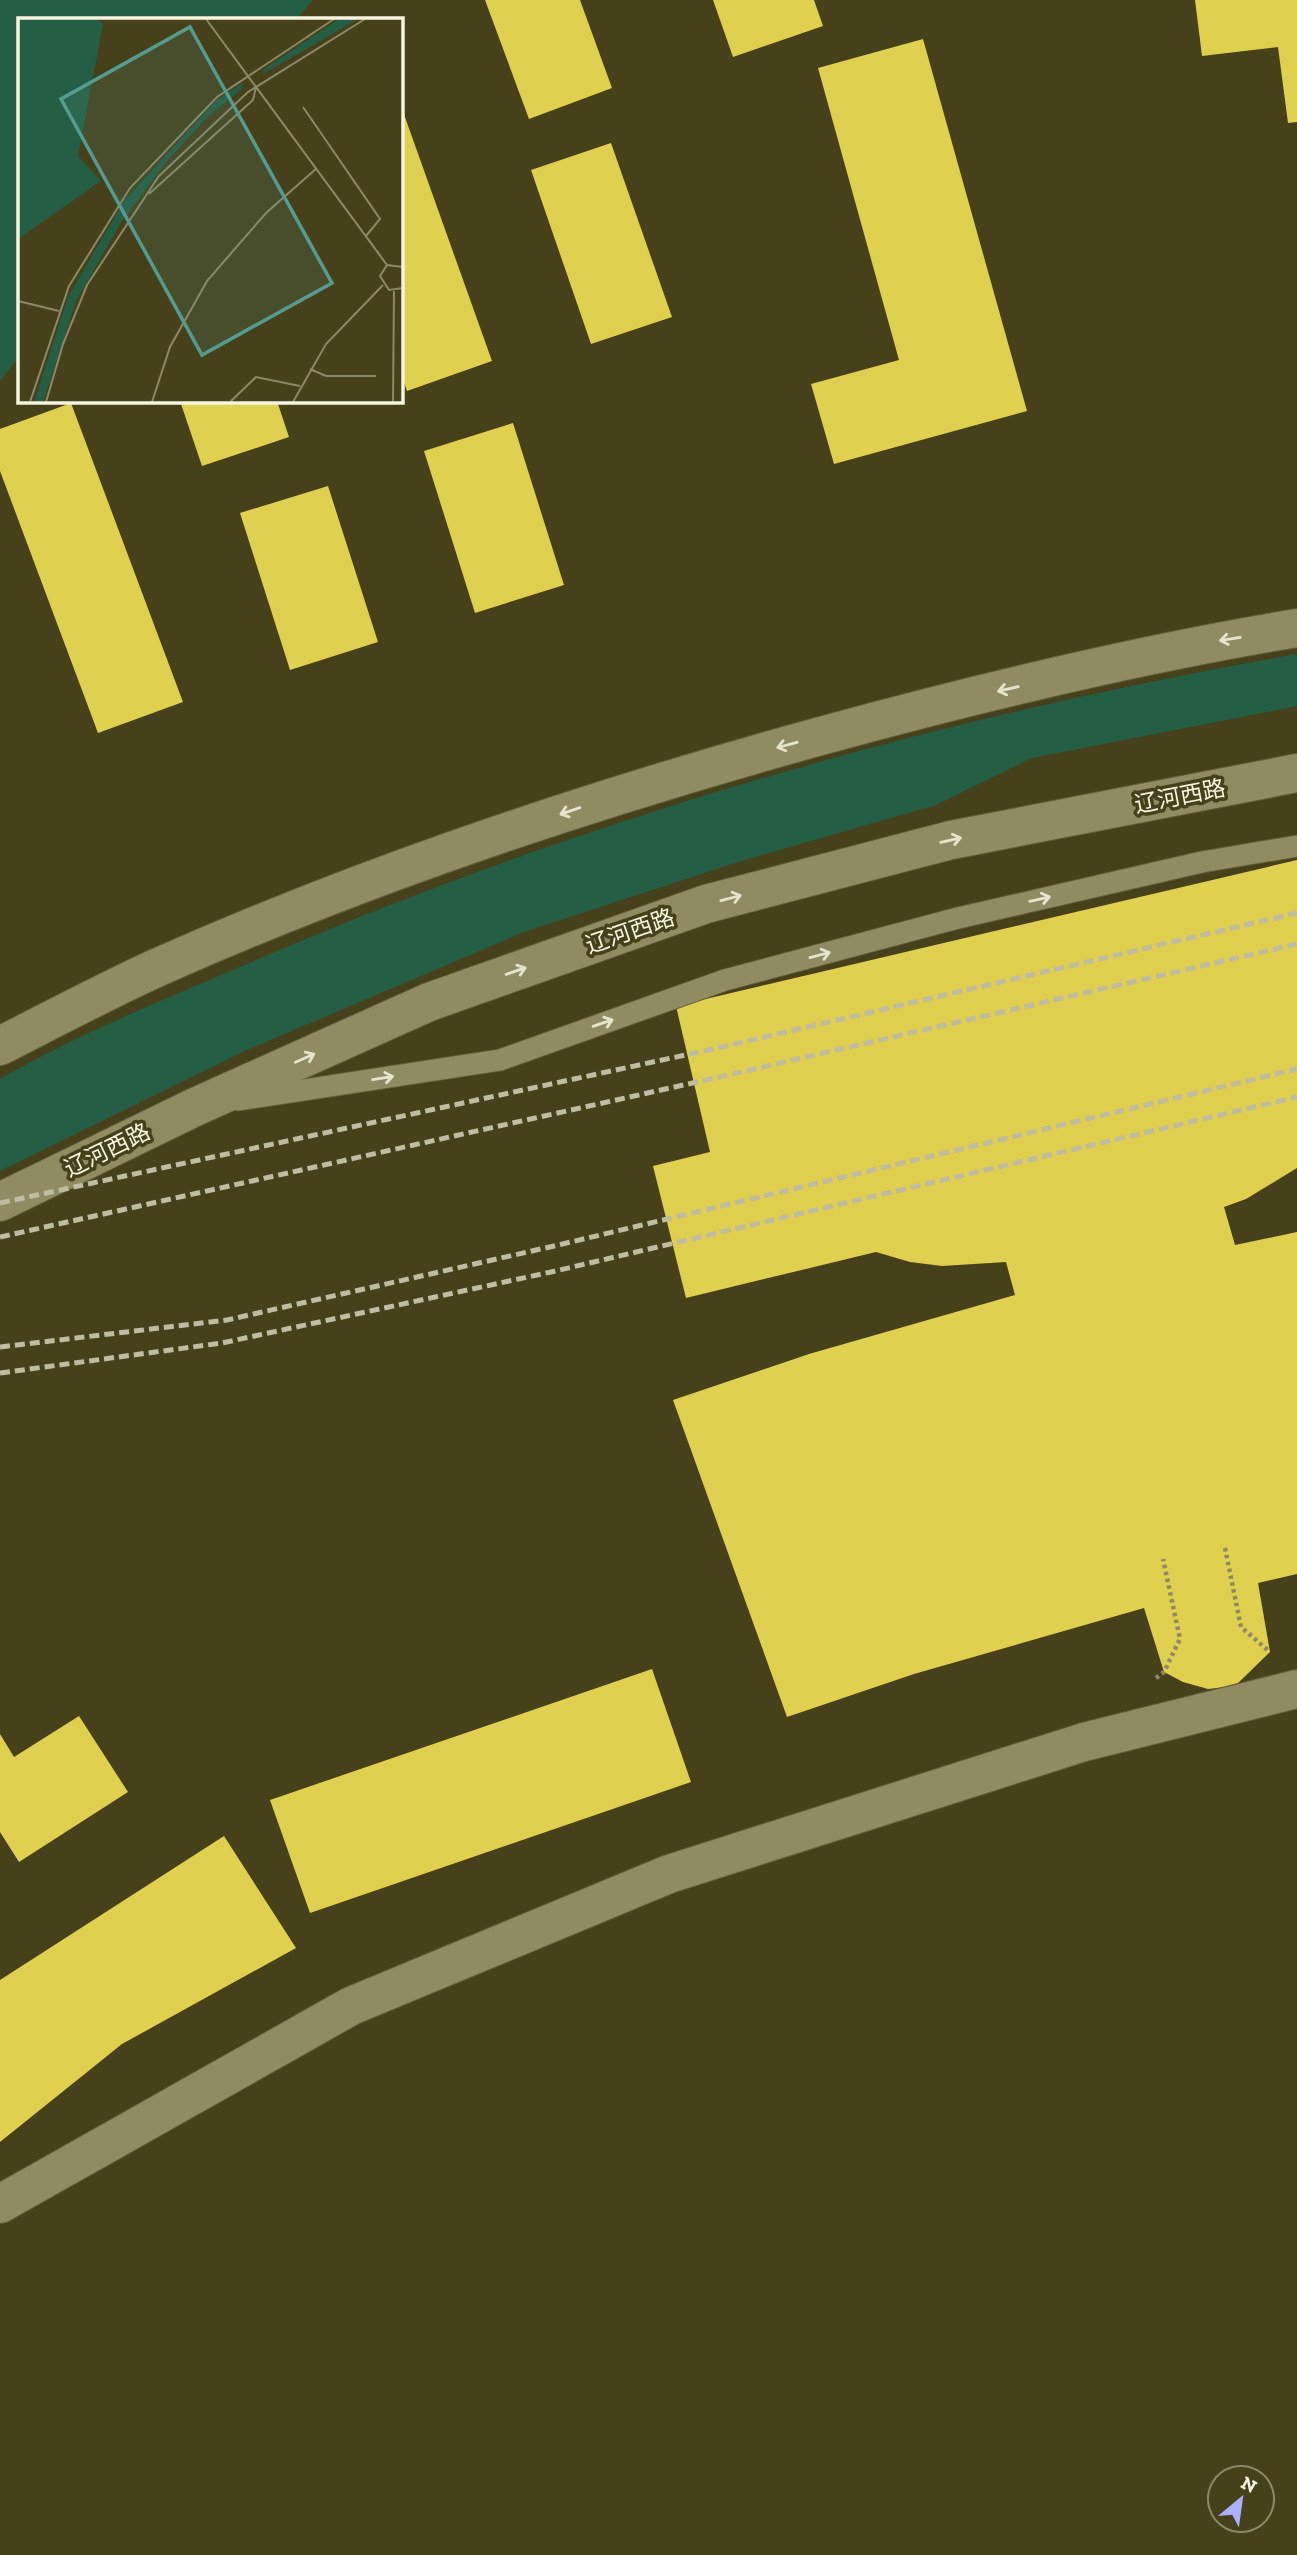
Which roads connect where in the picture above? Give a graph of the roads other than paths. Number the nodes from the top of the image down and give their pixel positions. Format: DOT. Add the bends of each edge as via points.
graph roads {
  1 [pos="1297,628"];
  2 [pos="1297,773"];
  3 [pos="1297,846"];
  4 [pos="0,1046"];
  5 [pos="195,1107"];
  6 [pos="0,1202"];
  7 [pos="1297,1689"];
  8 [pos="0,2204"];
  1 -- 4 [label="main road, one-way" via="1205,643 925,708 673,776 386,874 153,970"];
  5 -- 2 [label="main road, 辽河西路, one-way" via="429,1002 706,904 951,839"];
  5 -- 3 [label="lane, one-way" via="500,1060 725,980 958,918 1202,862"];
  5 -- 6 [label="main road, 辽河西路"];
  7 -- 8 [label="main road" via="1084,1742 669,1874 351,2007"];
}
